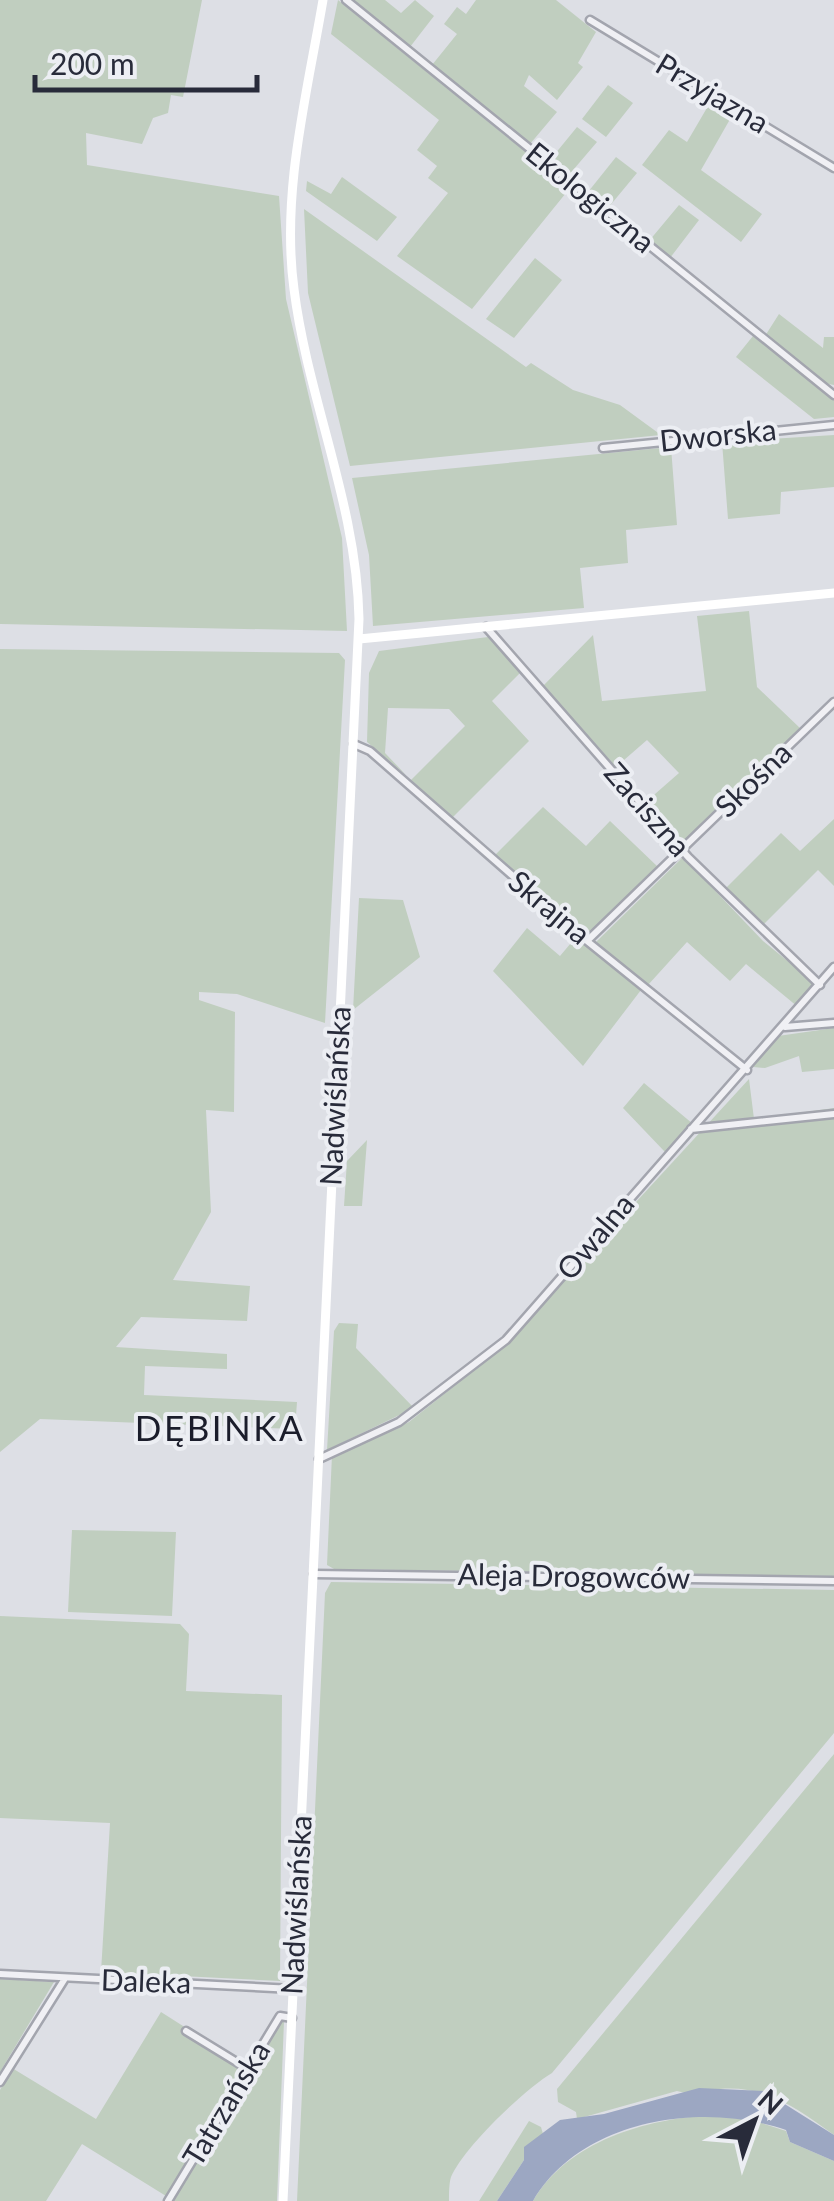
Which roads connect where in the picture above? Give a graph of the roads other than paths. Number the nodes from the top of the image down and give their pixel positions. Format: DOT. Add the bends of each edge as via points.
graph roads {
  1 [pos="323,0"];
  2 [pos="346,0"];
  3 [pos="590,20"];
  4 [pos="834,168"];
  5 [pos="834,394"];
  6 [pos="834,425"];
  7 [pos="603,448"];
  8 [pos="834,593"];
  9 [pos="486,626"];
  10 [pos="359,639"];
  11 [pos="834,702"];
  12 [pos="354,744"];
  13 [pos="684,849"];
  14 [pos="587,941"];
  15 [pos="834,968"];
  16 [pos="820,984"];
  17 [pos="834,1023"];
  18 [pos="784,1027"];
  19 [pos="747,1070"];
  20 [pos="834,1114"];
  21 [pos="690,1129"];
  22 [pos="319,1459"];
  23 [pos="314,1574"];
  24 [pos="834,1581"];
  25 [pos="0,1974"];
  26 [pos="65,1978"];
  27 [pos="293,1989"];
  28 [pos="292,2018"];
  29 [pos="186,2031"];
  30 [pos="248,2070"];
  31 [pos="0,2082"];
  32 [pos="168,2201"];
  33 [pos="283,2201"];
  1 -- 10 [label="main road, Nadwiślańska" via="294,180 291,258 301,330 354,548"];
  2 -- 5 [label="street, Ekologiczna"];
  3 -- 4 [label="street, Przyjazna"];
  6 -- 7 [label="street, Dworska"];
  8 -- 9 [label="main road"];
  9 -- 10 [label="main road"];
  9 -- 13 [label="street, Zaciszna"];
  10 -- 12 [label="main road, Nadwiślańska"];
  11 -- 13 [label="street, Skośna"];
  12 -- 14 [label="street, Skrajna"];
  12 -- 22 [label="main road, Nadwiślańska"];
  13 -- 14 [label="street, Skośna"];
  13 -- 16 [label="street, Zaciszna"];
  14 -- 19 [label="street, Skrajna"];
  15 -- 16 [label="street, Owalna"];
  16 -- 18 [label="street, Owalna"];
  17 -- 18 [label="street"];
  18 -- 19 [label="street, Owalna"];
  19 -- 21 [label="street, Owalna"];
  20 -- 21 [label="street"];
  21 -- 22 [label="street, Owalna" via="506,1340 400,1422"];
  22 -- 23 [label="main road, Nadwiślańska"];
  23 -- 24 [label="street, Aleja Drogowców"];
  23 -- 27 [label="main road, Nadwiślańska"];
  25 -- 26 [label="street, Daleka"];
  26 -- 27 [label="street, Daleka"];
  26 -- 31 [label="street"];
  27 -- 28 [label="main road, Nadwiślańska"];
  28 -- 30 [label="street, Tatrzańska" via="280,2016"];
  28 -- 33 [label="main road, Nadwiślańska"];
  29 -- 30 [label="street"];
  30 -- 32 [label="street, Tatrzańska"];
}
